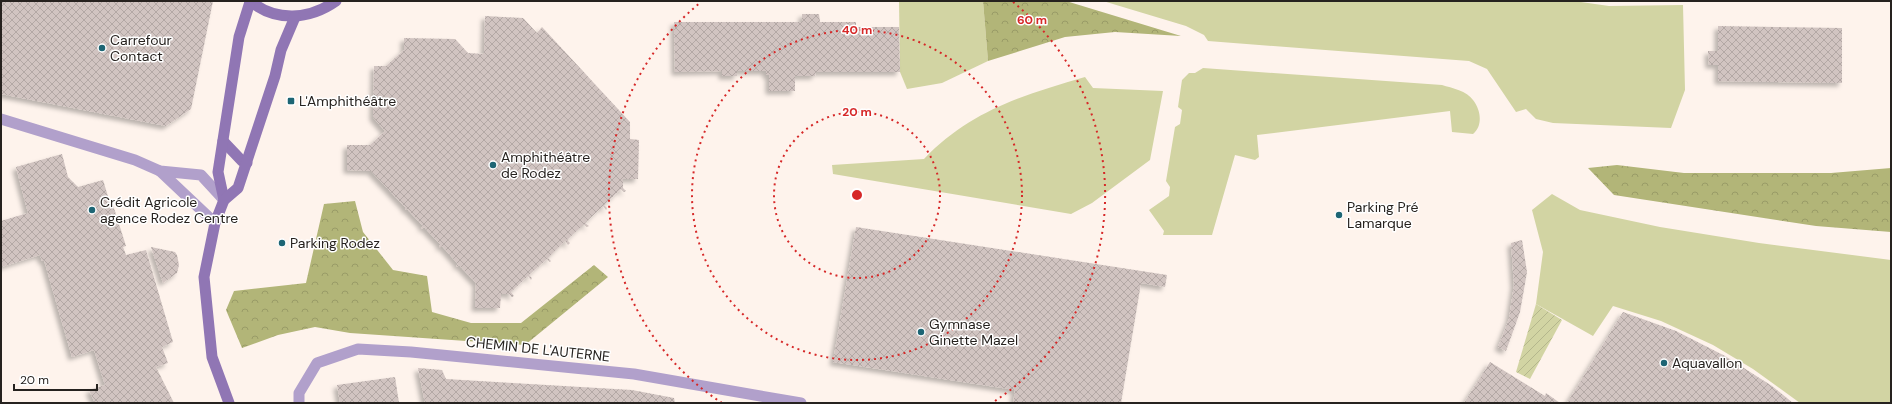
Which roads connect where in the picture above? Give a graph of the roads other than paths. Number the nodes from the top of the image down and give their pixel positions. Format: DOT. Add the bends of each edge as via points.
graph roads {
  1 [pos="250,1"];
  2 [pos="336,1"];
  3 [pos="295,16"];
  4 [pos="1,119"];
  5 [pos="223,141"];
  6 [pos="247,163"];
  7 [pos="160,171"];
  8 [pos="224,200"];
  9 [pos="215,223"];
  10 [pos="229,403"];
  11 [pos="299,403"];
  12 [pos="801,403"];
  1 -- 3 [label="main road" via="264,10 279,15"];
  1 -- 5 [label="main road" via="239,37"];
  2 -- 3 [label="main road" via="311,14"];
  3 -- 6 [label="main road" via="281,50"];
  4 -- 7 [label="street" via="135,160"];
  5 -- 6 [label="main road"];
  5 -- 8 [label="main road" via="218,172"];
  6 -- 8 [label="main road" via="238,188"];
  7 -- 8 [label="street" via="201,175"];
  7 -- 9 [label="street"];
  8 -- 9 [label="main road"];
  9 -- 10 [label="main road" via="204,277 212,358"];
  11 -- 12 [label="street, CHEMIN DE L'AUTERNE" via="300,393 318,362 358,349 634,374"];
}
